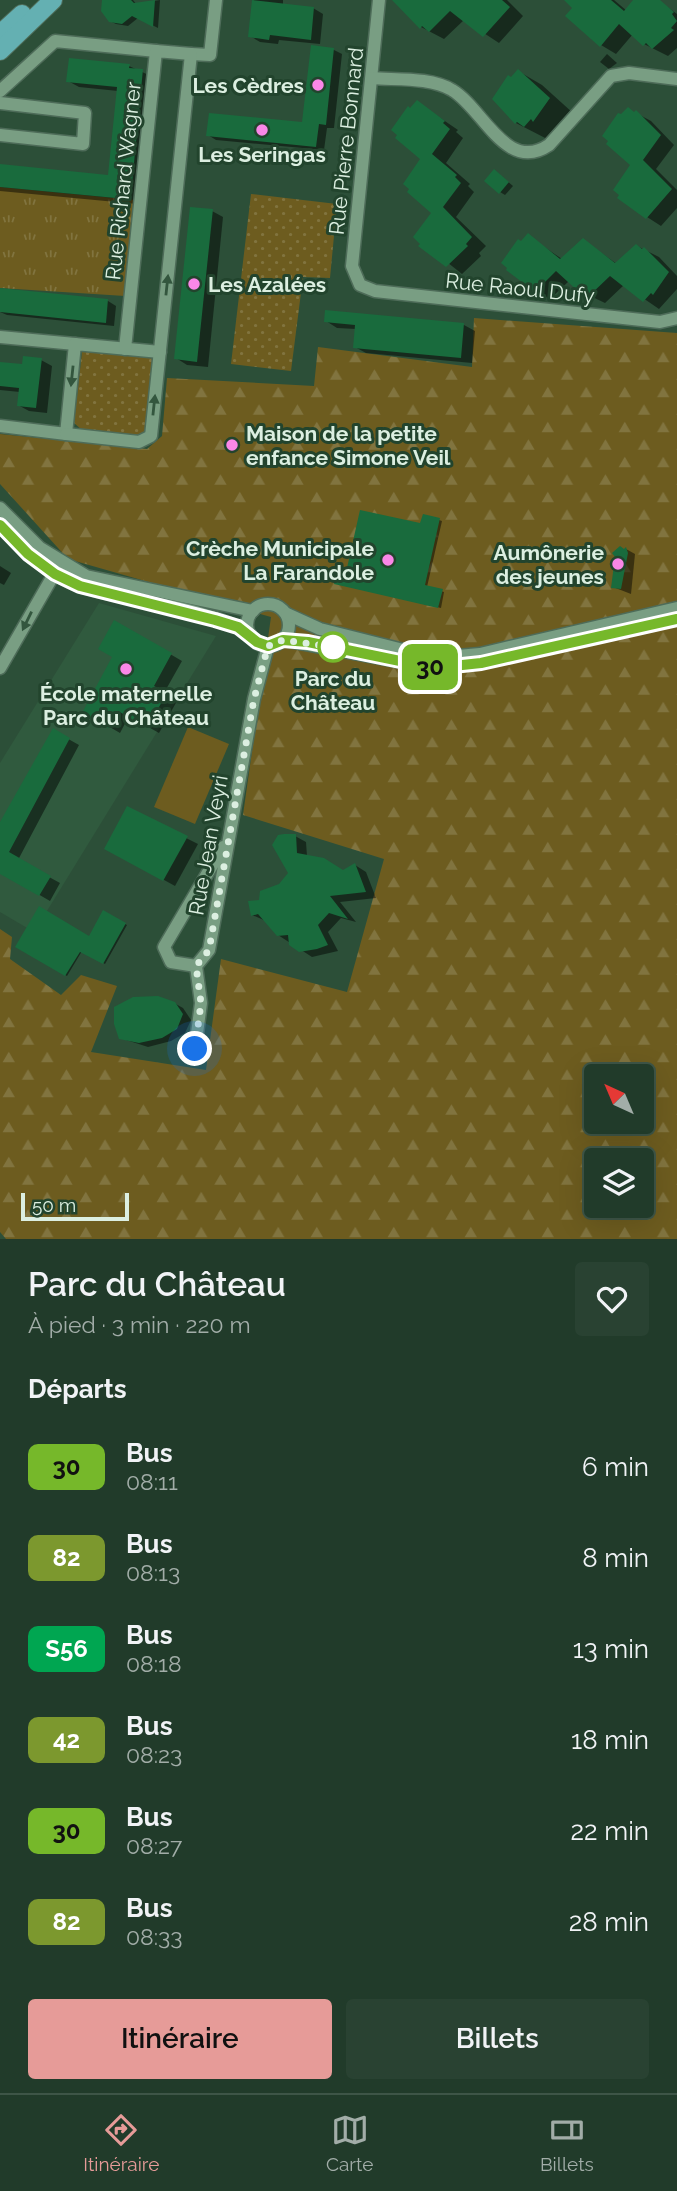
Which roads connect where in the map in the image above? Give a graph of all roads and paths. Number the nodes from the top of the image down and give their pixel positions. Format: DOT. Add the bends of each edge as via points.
graph roads {
  1 [pos="37,0"];
  2 [pos="53,0"];
  3 [pos="216,0"];
  4 [pos="379,0"];
  5 [pos="0,34"];
  6 [pos="0,51"];
  7 [pos="156,51"];
  8 [pos="191,54"];
  9 [pos="372,78"];
  10 [pos="677,79"];
  11 [pos="0,91"];
  12 [pos="0,103"];
  13 [pos="0,135"];
  14 [pos="360,285"];
  15 [pos="677,318"];
  16 [pos="0,337"];
  17 [pos="75,344"];
  18 [pos="125,349"];
  19 [pos="160,352"];
  20 [pos="0,426"];
  21 [pos="66,434"];
  22 [pos="0,508"];
  23 [pos="0,525"];
  24 [pos="58,568"];
  25 [pos="677,608"];
  26 [pos="253,611"];
  27 [pos="286,614"];
  28 [pos="677,619"];
  29 [pos="250,634"];
  30 [pos="283,640"];
  31 [pos="268,646"];
  32 [pos="0,668"];
  33 [pos="228,839"];
  34 [pos="196,966"];
  35 [pos="195,1049"];
  1 -- 5 [label="main road"];
  2 -- 6 [label="main road"];
  3 -- 8 [label="street" via="210,55"];
  4 -- 9 [label="street, Rue Pierre Bonnard"];
  7 -- 8 [label="street"];
  7 -- 11 [label="street" via="55,41"];
  7 -- 18 [label="street, Rue Richard Wagner"];
  19 -- 8 [label="street, one-way"];
  9 -- 10 [label="street" via="454,90 523,154 538,153 549,145 611,76"];
  9 -- 14 [label="street, Rue Pierre Bonnard" via="352,266"];
  12 -- 13 [label="street" via="85,113 83,144"];
  14 -- 15 [label="street, Rue Raoul Dufy" via="375,291 615,318 660,322"];
  16 -- 17 [label="street"];
  17 -- 18 [label="street"];
  17 -- 21 [label="street, one-way"];
  18 -- 19 [label="street"];
  21 -- 19 [label="street, one-way" via="139,442 150,436"];
  20 -- 21 [label="street"];
  22 -- 24 [label="street"];
  23 -- 24 [label="street" via="28,554"];
  24 -- 26 [label="street"];
  24 -- 29 [label="street" via="80,586 215,620"];
  24 -- 32 [label="street, one-way"];
  25 -- 27 [label="street" via="480,654 435,658 320,629"];
  26 -- 27 [label="street" via="273,604"];
  26 -- 29 [label="street"];
  27 -- 30 [label="street" via="289,630"];
  28 -- 30 [label="street" via="481,663 434,668"];
  29 -- 31 [label="street"];
  30 -- 31 [label="street"];
  31 -- 33 [label="street, Rue Jean Veyri"];
  33 -- 34 [label="street, Rue Jean Veyri" via="209,950"];
  33 -- 34 [label="street" via="164,947 172,962"];
  34 -- 35 [label="street" via="201,1003"];
}
